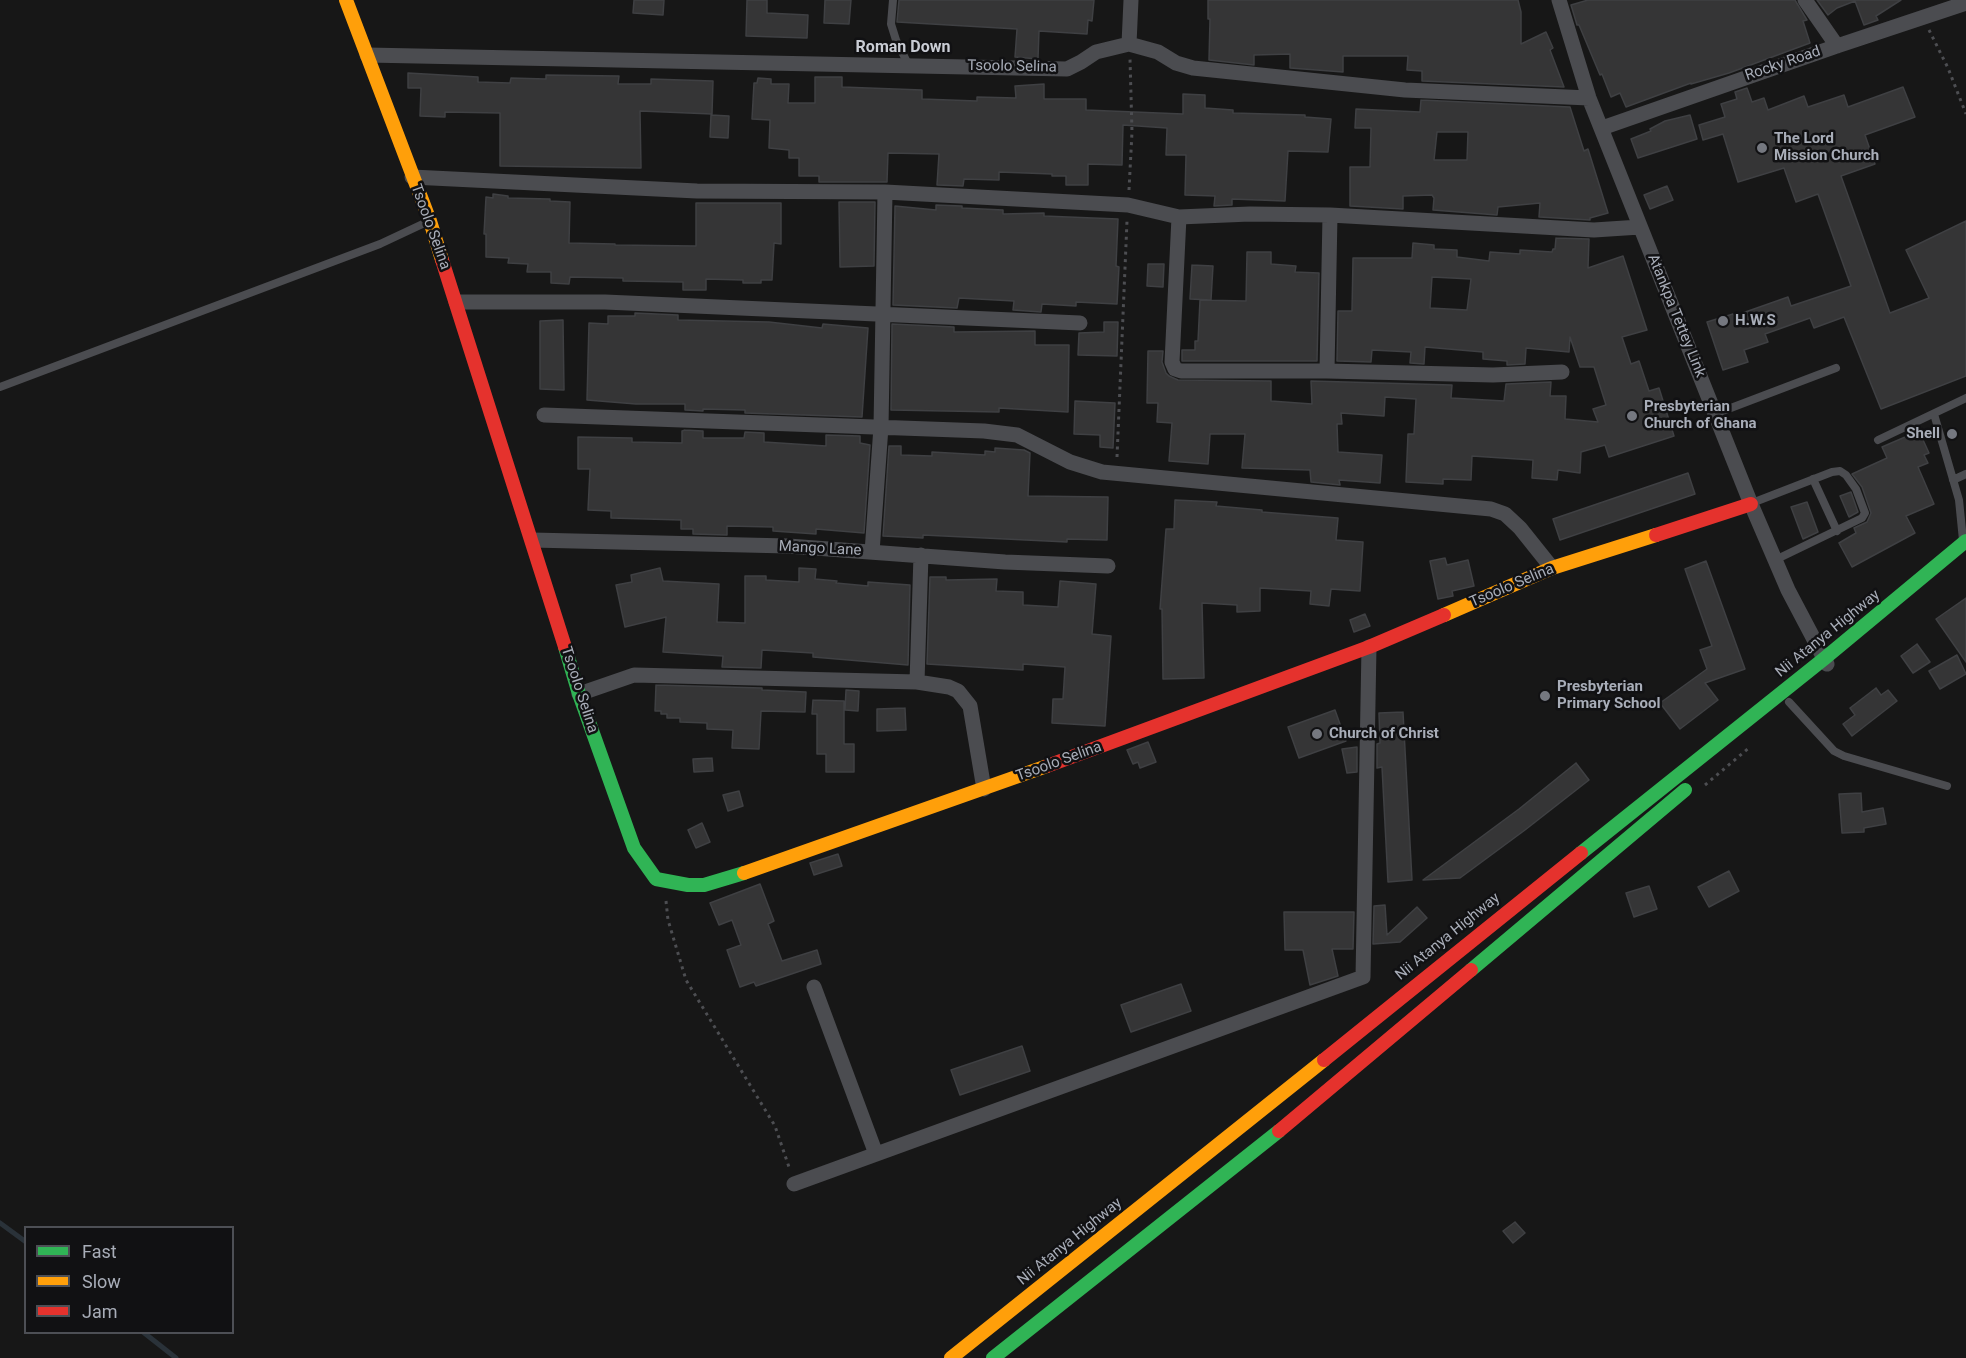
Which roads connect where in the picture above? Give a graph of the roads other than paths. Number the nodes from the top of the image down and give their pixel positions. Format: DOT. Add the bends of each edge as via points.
graph roads {
  1 [pos="346,0"];
  2 [pos="893,0"];
  3 [pos="1131,0"];
  4 [pos="1559,0"];
  5 [pos="1805,0"];
  6 [pos="1966,3"];
  7 [pos="1129,44"];
  8 [pos="1837,46"];
  9 [pos="367,55"];
  10 [pos="909,64"];
  11 [pos="1589,98"];
  12 [pos="1602,128"];
  13 [pos="412,177"];
  14 [pos="885,192"];
  15 [pos="1330,215"];
  16 [pos="1179,217"];
  17 [pos="430,221"];
  18 [pos="1640,227"];
  19 [pos="456,302"];
  20 [pos="884,316"];
  21 [pos="1080,323"];
  22 [pos="1836,368"];
  23 [pos="1327,371"];
  24 [pos="1562,372"];
  25 [pos="0,387"];
  26 [pos="1966,398"];
  27 [pos="1715,414"];
  28 [pos="1934,414"];
  29 [pos="544,415"];
  30 [pos="881,427"];
  31 [pos="1878,440"];
  32 [pos="1966,474"];
  33 [pos="1813,479"];
  34 [pos="1953,480"];
  35 [pos="1751,504"];
  36 [pos="1837,531"];
  37 [pos="532,540"];
  38 [pos="1965,547"];
  39 [pos="872,552"];
  40 [pos="921,555"];
  41 [pos="1775,560"];
  42 [pos="1108,566"];
  43 [pos="1552,568"];
  44 [pos="1369,647"];
  45 [pos="1827,664"];
  46 [pos="917,682"];
  47 [pos="579,694"];
  48 [pos="1790,702"];
  49 [pos="1744,741"];
  50 [pos="1698,779"];
  51 [pos="1947,786"];
  52 [pos="984,789"];
  53 [pos="814,987"];
  54 [pos="876,1154"];
  55 [pos="794,1184"];
  56 [pos="951,1358"];
  57 [pos="993,1358"];
  1 -- 9 [label="main road"];
  2 -- 10 [label="lane" via="891,24"];
  3 -- 7 [label="street"];
  4 -- 11 [label="street, Atankpa Tettey Link"];
  5 -- 8 [label="street"];
  6 -- 8 [label="street, Rocky Road"];
  7 -- 10 [label="street, Tsoolo Selina" via="1096,52 1066,69"];
  7 -- 11 [label="street" via="1193,68 1405,90"];
  8 -- 12 [label="street, Rocky Road"];
  9 -- 10 [label="street, Tsoolo Selina"];
  9 -- 13 [label="main road, Tsoolo Selina"];
  11 -- 12 [label="street, Atankpa Tettey Link"];
  12 -- 18 [label="street, Atankpa Tettey Link"];
  13 -- 14 [label="street" via="697,191"];
  13 -- 17 [label="main road, Tsoolo Selina"];
  14 -- 16 [label="street" via="1128,205"];
  14 -- 20 [label="street"];
  15 -- 16 [label="street"];
  15 -- 18 [label="street" via="1594,230"];
  15 -- 23 [label="street"];
  16 -- 23 [label="street" via="1172,362 1175,369"];
  17 -- 19 [label="main road, Tsoolo Selina"];
  17 -- 25 [label="lane" via="380,244"];
  18 -- 27 [label="street, Atankpa Tettey Link"];
  19 -- 20 [label="street" via="605,302"];
  19 -- 37 [label="main road, Tsoolo Selina"];
  20 -- 21 [label="street"];
  20 -- 30 [label="street"];
  22 -- 27 [label="lane"];
  23 -- 24 [label="street" via="1492,375"];
  26 -- 28 [label="lane"];
  27 -- 35 [label="street, Atankpa Tettey Link"];
  28 -- 31 [label="lane"];
  28 -- 34 [label="lane"];
  29 -- 30 [label="street"];
  30 -- 39 [label="street"];
  30 -- 43 [label="street" via="1017,435 1070,462 1102,472 1491,509 1505,514 1520,528"];
  32 -- 34 [label="lane"];
  33 -- 35 [label="lane"];
  33 -- 36 [label="lane"];
  33 -- 36 [label="lane" via="1840,471 1856,489 1865,513"];
  34 -- 38 [label="lane"];
  35 -- 41 [label="street, Atankpa Tettey Link"];
  35 -- 43 [label="main road, Tsoolo Selina"];
  36 -- 41 [label="lane"];
  37 -- 39 [label="street, Mango Lane" via="788,546"];
  37 -- 47 [label="main road, Tsoolo Selina"];
  38 -- 45 [label="main road, Nii Atanya Highway"];
  39 -- 40 [label="street, Mango Lane"];
  40 -- 42 [label="street, Mango Lane"];
  40 -- 46 [label="street"];
  41 -- 45 [label="street, Atankpa Tettey Link"];
  43 -- 44 [label="main road, Tsoolo Selina"];
  44 -- 52 [label="main road, Tsoolo Selina"];
  44 -- 54 [label="street" via="1363,977"];
  45 -- 48 [label="main road"];
  45 -- 56 [label="main road, Nii Atanya Highway"];
  46 -- 47 [label="street" via="634,675"];
  46 -- 52 [label="street" via="949,687 965,698 970,706"];
  47 -- 52 [label="main road, Tsoolo Selina" via="634,848 656,879 704,885"];
  48 -- 49 [label="main road"];
  48 -- 51 [label="lane" via="1844,756"];
  50 -- 57 [label="main road" via="1258,1148"];
  53 -- 54 [label="street"];
  54 -- 55 [label="street"];
}
